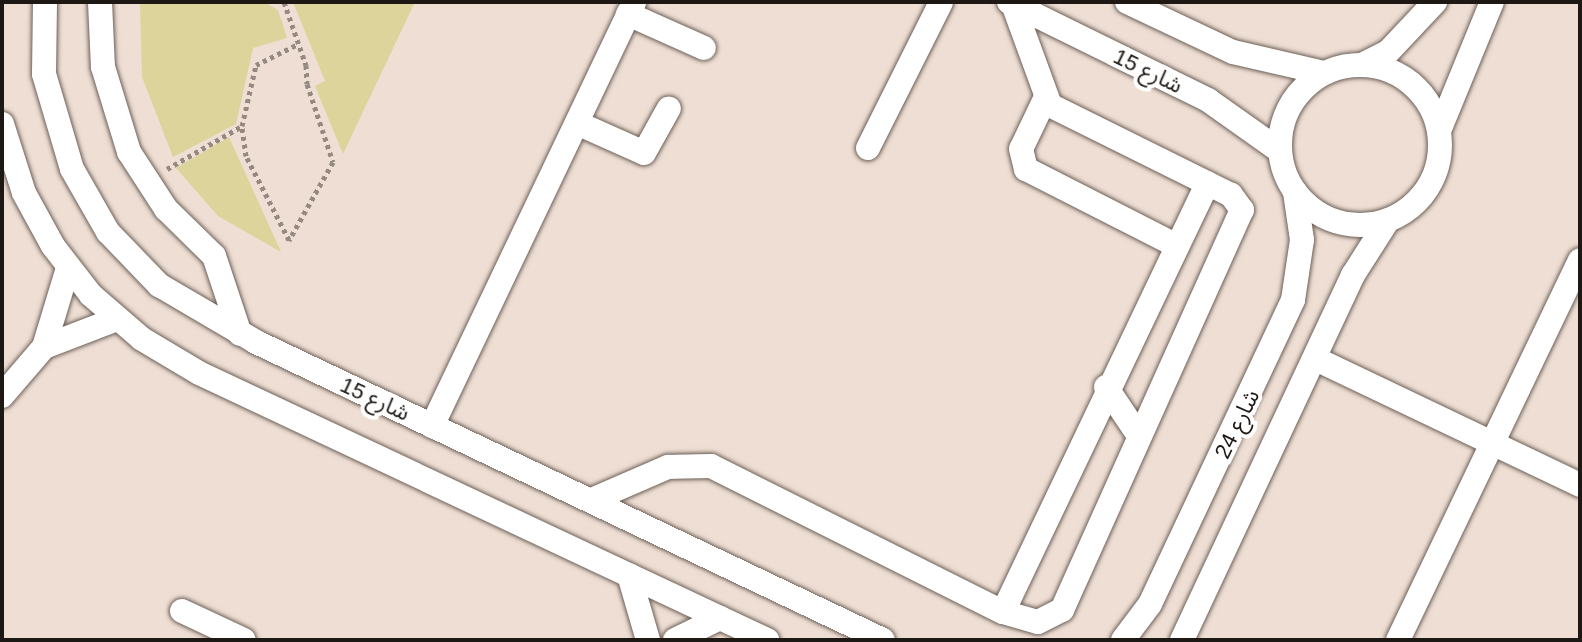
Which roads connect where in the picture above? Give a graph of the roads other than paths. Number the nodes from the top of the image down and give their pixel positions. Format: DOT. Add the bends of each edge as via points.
graph roads {
  1 [pos="45,2"];
  2 [pos="100,2"];
  3 [pos="941,2"];
  4 [pos="1127,2"];
  5 [pos="1435,2"];
  6 [pos="1492,2"];
  7 [pos="1011,3"];
  8 [pos="631,8"];
  9 [pos="1164,8"];
  10 [pos="704,48"];
  11 [pos="1362,65"];
  12 [pos="1324,73"];
  13 [pos="1045,99"];
  14 [pos="669,108"];
  15 [pos="577,123"];
  16 [pos="2,128"];
  17 [pos="1439,131"];
  18 [pos="868,148"];
  19 [pos="1280,151"];
  20 [pos="1208,183"];
  21 [pos="1295,192"];
  22 [pos="1388,220"];
  23 [pos="1177,246"];
  24 [pos="1580,260"];
  25 [pos="68,268"];
  26 [pos="117,319"];
  27 [pos="240,334"];
  28 [pos="44,347"];
  29 [pos="1318,360"];
  30 [pos="1106,387"];
  31 [pos="2,396"];
  32 [pos="432,426"];
  33 [pos="1139,436"];
  34 [pos="1492,443"];
  35 [pos="1580,485"];
  36 [pos="594,499"];
  37 [pos="629,575"];
  38 [pos="182,611"];
  39 [pos="1003,612"];
  40 [pos="720,618"];
  41 [pos="244,640"];
  42 [pos="648,640"];
  43 [pos="675,640"];
  44 [pos="767,640"];
  45 [pos="883,640"];
  46 [pos="1123,640"];
  47 [pos="1182,640"];
  48 [pos="1398,640"];
  1 -- 27 [label="street, شارع 15" via="42,45 50,105 88,202 159,285"];
  2 -- 27 [label="street" via="108,94 146,181 214,256"];
  3 -- 18 [label="street"];
  4 -- 9 [label="street"];
  5 -- 11 [label="street" via="1388,52"];
  6 -- 17 [label="street"];
  7 -- 13 [label="street"];
  7 -- 19 [label="street, شارع 15" via="1208,100"];
  8 -- 10 [label="street"];
  8 -- 15 [label="street"];
  9 -- 12 [label="street" via="1254,59"];
  11 -- 12 [label="street"];
  11 -- 17 [label="street" via="1413,84"];
  12 -- 19 [label="street" via="1290,105"];
  13 -- 20 [label="street"];
  13 -- 23 [label="street" via="1021,149 1026,169"];
  14 -- 15 [label="street" via="644,153"];
  15 -- 32 [label="street"];
  16 -- 25 [label="street" via="24,193"];
  17 -- 22 [label="street" via="1440,153 1424,194"];
  19 -- 21 [label="street"];
  20 -- 23 [label="street"];
  20 -- 33 [label="street" via="1236,198 1242,218"];
  21 -- 22 [label="street" via="1327,218"];
  21 -- 46 [label="street, شارع 24" via="1302,240 1293,300 1150,604"];
  22 -- 29 [label="street, شارع 24" via="1353,275"];
  23 -- 30 [label="street"];
  24 -- 34 [label="street"];
  25 -- 26 [label="street"];
  25 -- 28 [label="street"];
  26 -- 28 [label="street"];
  26 -- 37 [label="street" via="199,373"];
  27 -- 32 [label="street, شارع 15"];
  28 -- 31 [label="street"];
  29 -- 34 [label="street"];
  29 -- 47 [label="street, شارع 24"];
  30 -- 33 [label="street"];
  30 -- 39 [label="street"];
  32 -- 36 [label="street, شارع 15"];
  33 -- 39 [label="street" via="1062,610 1038,622"];
  34 -- 35 [label="street"];
  34 -- 48 [label="street"];
  36 -- 39 [label="street" via="668,467 711,466"];
  36 -- 45 [label="street, شارع 15"];
  37 -- 40 [label="street"];
  37 -- 42 [label="street"];
  38 -- 41 [label="street"];
  40 -- 43 [label="street"];
  40 -- 44 [label="street"];
}
